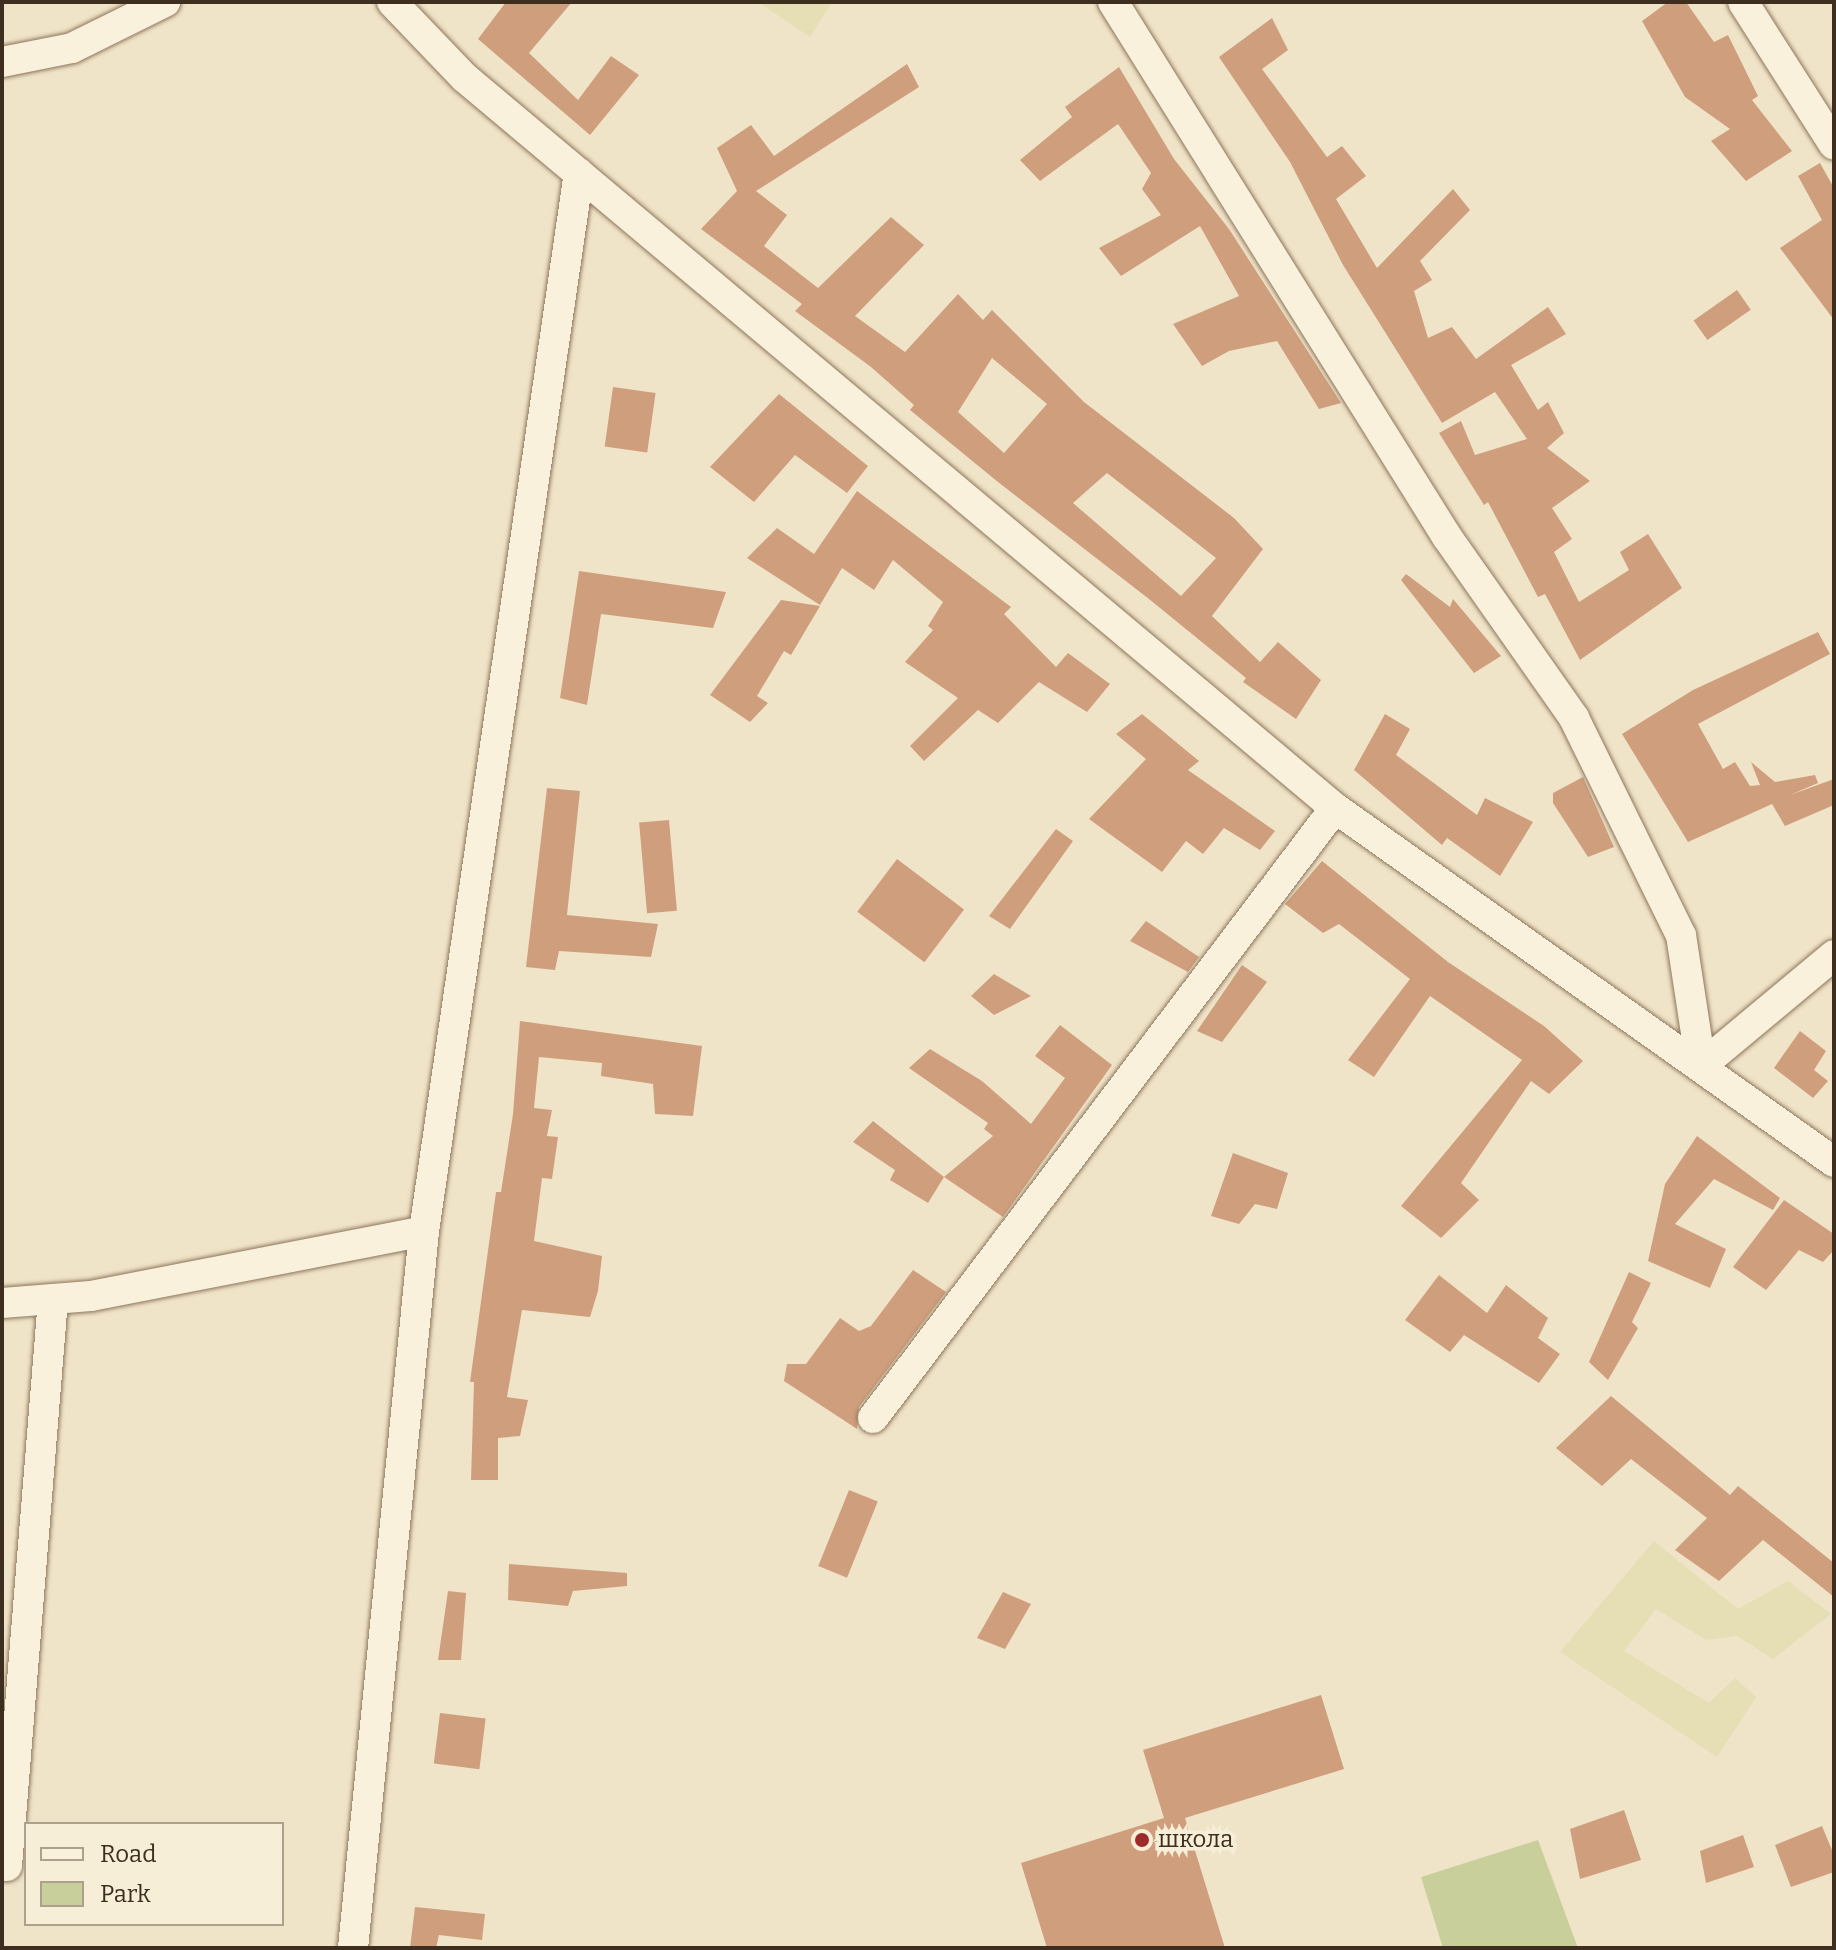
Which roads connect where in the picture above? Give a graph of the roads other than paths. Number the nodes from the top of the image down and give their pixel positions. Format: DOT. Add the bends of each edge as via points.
graph roads {
  1 [pos="165,2"];
  2 [pos="392,2"];
  3 [pos="1113,2"];
  4 [pos="1743,2"];
  5 [pos="2,62"];
  6 [pos="1834,145"];
  7 [pos="579,173"];
  8 [pos="1335,808"];
  9 [pos="1834,955"];
  10 [pos="1701,1066"];
  11 [pos="1834,1162"];
  12 [pos="424,1231"];
  13 [pos="53,1299"];
  14 [pos="2,1303"];
  15 [pos="873,1418"];
  16 [pos="7,1866"];
  17 [pos="353,1948"];
  1 -- 5 [label="street" via="72,48"];
  2 -- 7 [label="street" via="465,78"];
  3 -- 10 [label="street" via="1447,537 1574,718 1681,935"];
  4 -- 6 [label="street"];
  7 -- 8 [label="street"];
  7 -- 12 [label="street"];
  8 -- 10 [label="street"];
  8 -- 15 [label="street"];
  9 -- 10 [label="street"];
  10 -- 11 [label="street"];
  12 -- 13 [label="street"];
  12 -- 17 [label="street"];
  13 -- 14 [label="street"];
  13 -- 16 [label="street"];
}
